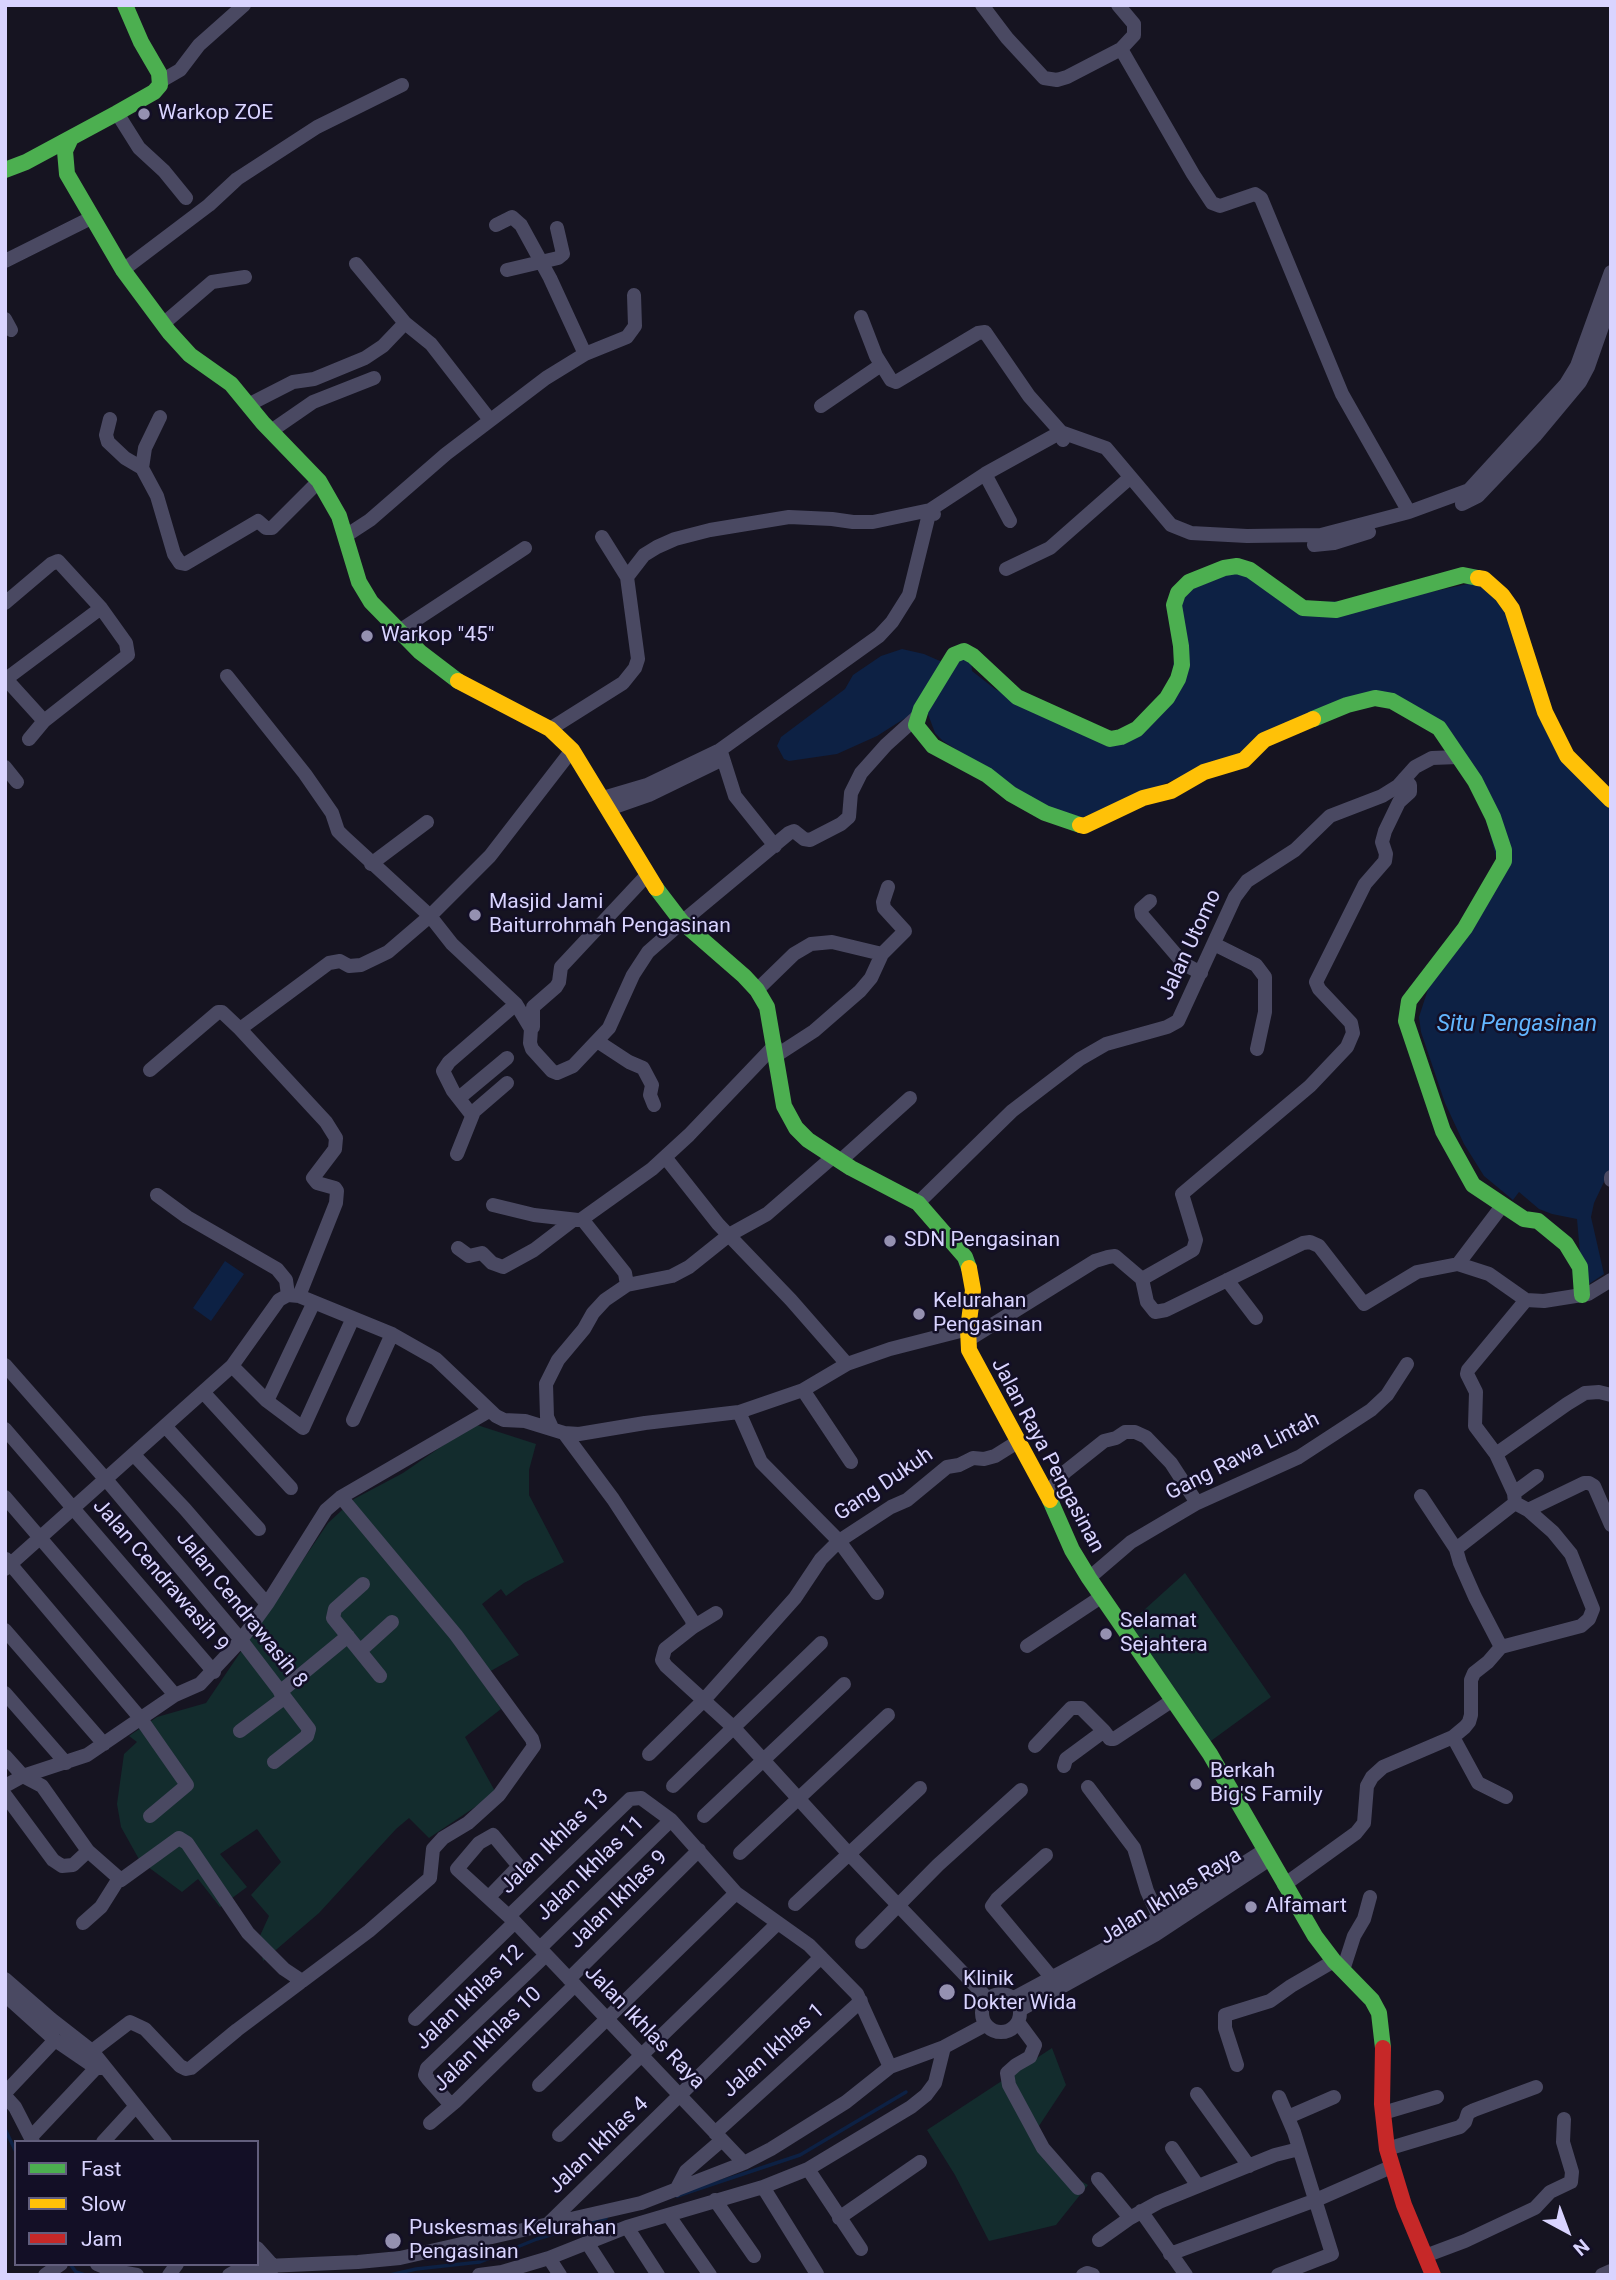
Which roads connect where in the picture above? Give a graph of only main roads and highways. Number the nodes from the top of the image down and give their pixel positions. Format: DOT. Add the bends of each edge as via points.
graph roads {
  1 [pos="125,5"];
  2 [pos="72,138"];
  3 [pos="26,162"];
  4 [pos="5,170"];
  5 [pos="55,170"];
  6 [pos="1611,800"];
  7 [pos="1583,1295"];
  8 [pos="1433,2275"];
  1 -- 2 [label="main road" via="161,81 154,92"];
  2 -- 3 [label="main road"];
  2 -- 5 [label="main road"];
  3 -- 4 [label="main road"];
  3 -- 5 [label="main road"];
  5 -- 8 [label="main road, Jalan Raya Pengasinan" via="163,324 190,355 231,384 320,481 347,535 371,603 460,683 550,729 572,750 647,875 682,922 757,990 767,1007 788,1115 808,1140 918,1203 968,1264 973,1290 968,1335 973,1359 1047,1494 1067,1541 1210,1754 1284,1885 1338,1965 1372,2000 1381,2019 1387,2149"];
  6 -- 7 [label="main road" via="1566,756 1545,712 1512,609 1484,579 1463,575 1336,610 1314,610 1303,608 1250,570 1224,568 1189,582 1178,593 1174,606 1181,646 1178,679 1167,698 1137,729 1110,739 1017,697 964,652 954,655 916,725 933,746 987,775 1011,794 1045,813 1084,826 1143,798 1171,791 1204,772 1244,760 1264,740 1346,705 1375,698 1392,701 1438,728 1475,780 1493,817 1504,861 1465,928 1409,1001 1406,1021 1443,1131 1473,1185 1524,1219 1538,1222 1566,1244 1580,1267"];
}
